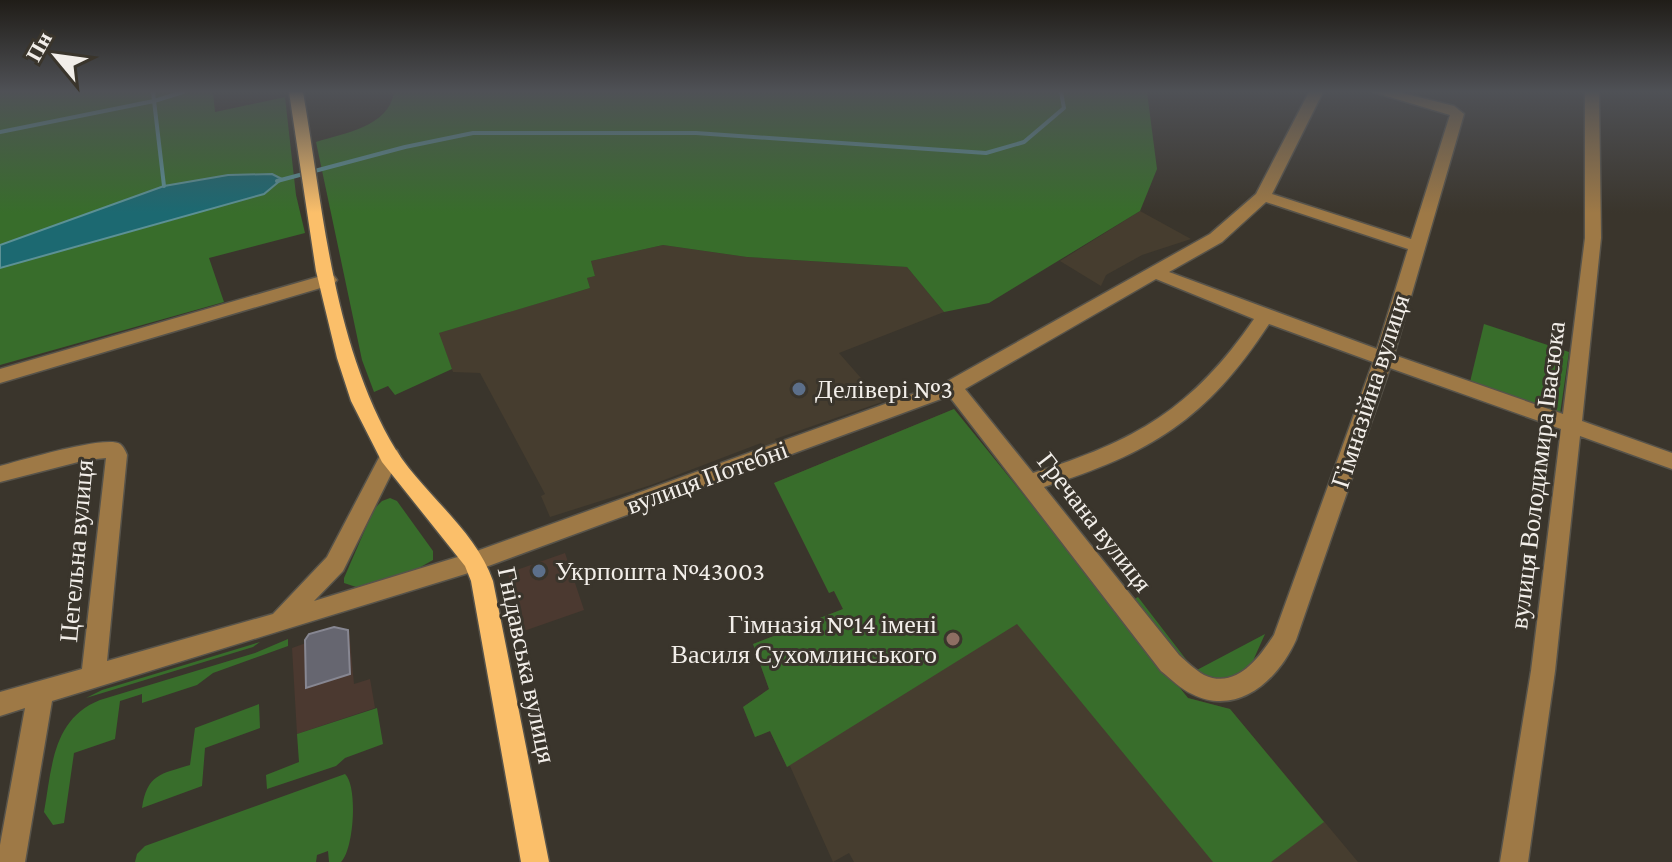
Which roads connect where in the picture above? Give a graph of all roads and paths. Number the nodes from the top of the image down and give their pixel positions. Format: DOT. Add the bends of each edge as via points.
graph roads {
  1 [pos="304,132"];
  2 [pos="1295,132"];
  3 [pos="1451,132"];
  4 [pos="1592,132"];
  5 [pos="1263,196"];
  6 [pos="1415,246"];
  7 [pos="1156,271"];
  8 [pos="328,280"];
  9 [pos="1265,316"];
  10 [pos="1384,358"];
  11 [pos="0,376"];
  12 [pos="953,387"];
  13 [pos="1571,425"];
  14 [pos="390,456"];
  15 [pos="1672,461"];
  16 [pos="0,474"];
  17 [pos="1029,483"];
  18 [pos="475,561"];
  19 [pos="278,623"];
  20 [pos="93,677"];
  21 [pos="1198,685"];
  22 [pos="41,691"];
  23 [pos="0,704"];
  24 [pos="11,862"];
  25 [pos="535,862"];
  26 [pos="1514,862"];
  1 -- 8 [label="main road, Гнідавська вулиця"];
  2 -- 5 [label="street, вулиця Потебні"];
  3 -- 6 [label="street, Гімназійна вулиця"];
  4 -- 13 [label="street, вулиця Володимира Івасюка" via="1593,238"];
  5 -- 6 [label="street"];
  5 -- 7 [label="street, вулиця Потебні" via="1216,238"];
  6 -- 10 [label="street, Гімназійна вулиця"];
  7 -- 9 [label="street"];
  7 -- 12 [label="street, вулиця Потебні"];
  8 -- 11 [label="street"];
  8 -- 14 [label="main road, Гнідавська вулиця" via="352,378"];
  9 -- 10 [label="street"];
  9 -- 17 [label="street" via="1218,381 1180,416 1124,450"];
  10 -- 13 [label="street"];
  10 -- 21 [label="street, Гімназійна вулиця" via="1284,640 1266,669 1242,686 1220,690"];
  12 -- 17 [label="street, Гречана вулиця"];
  12 -- 18 [label="street, вулиця Потебні"];
  13 -- 15 [label="street"];
  13 -- 26 [label="street, вулиця Володимира Івасюка" via="1543,671"];
  14 -- 18 [label="main road, Гнідавська вулиця"];
  14 -- 19 [label="street" via="335,564"];
  16 -- 20 [label="street, Цегельна вулиця" via="86,452 113,450 117,455"];
  17 -- 21 [label="street, Гречана вулиця" via="1170,663"];
  18 -- 19 [label="street, вулиця Потебні"];
  18 -- 25 [label="main road, Гнідавська вулиця"];
  19 -- 20 [label="street, вулиця Потебні"];
  20 -- 22 [label="street, вулиця Потебні"];
  22 -- 23 [label="street, вулиця Потебні"];
  22 -- 24 [label="street"];
}
